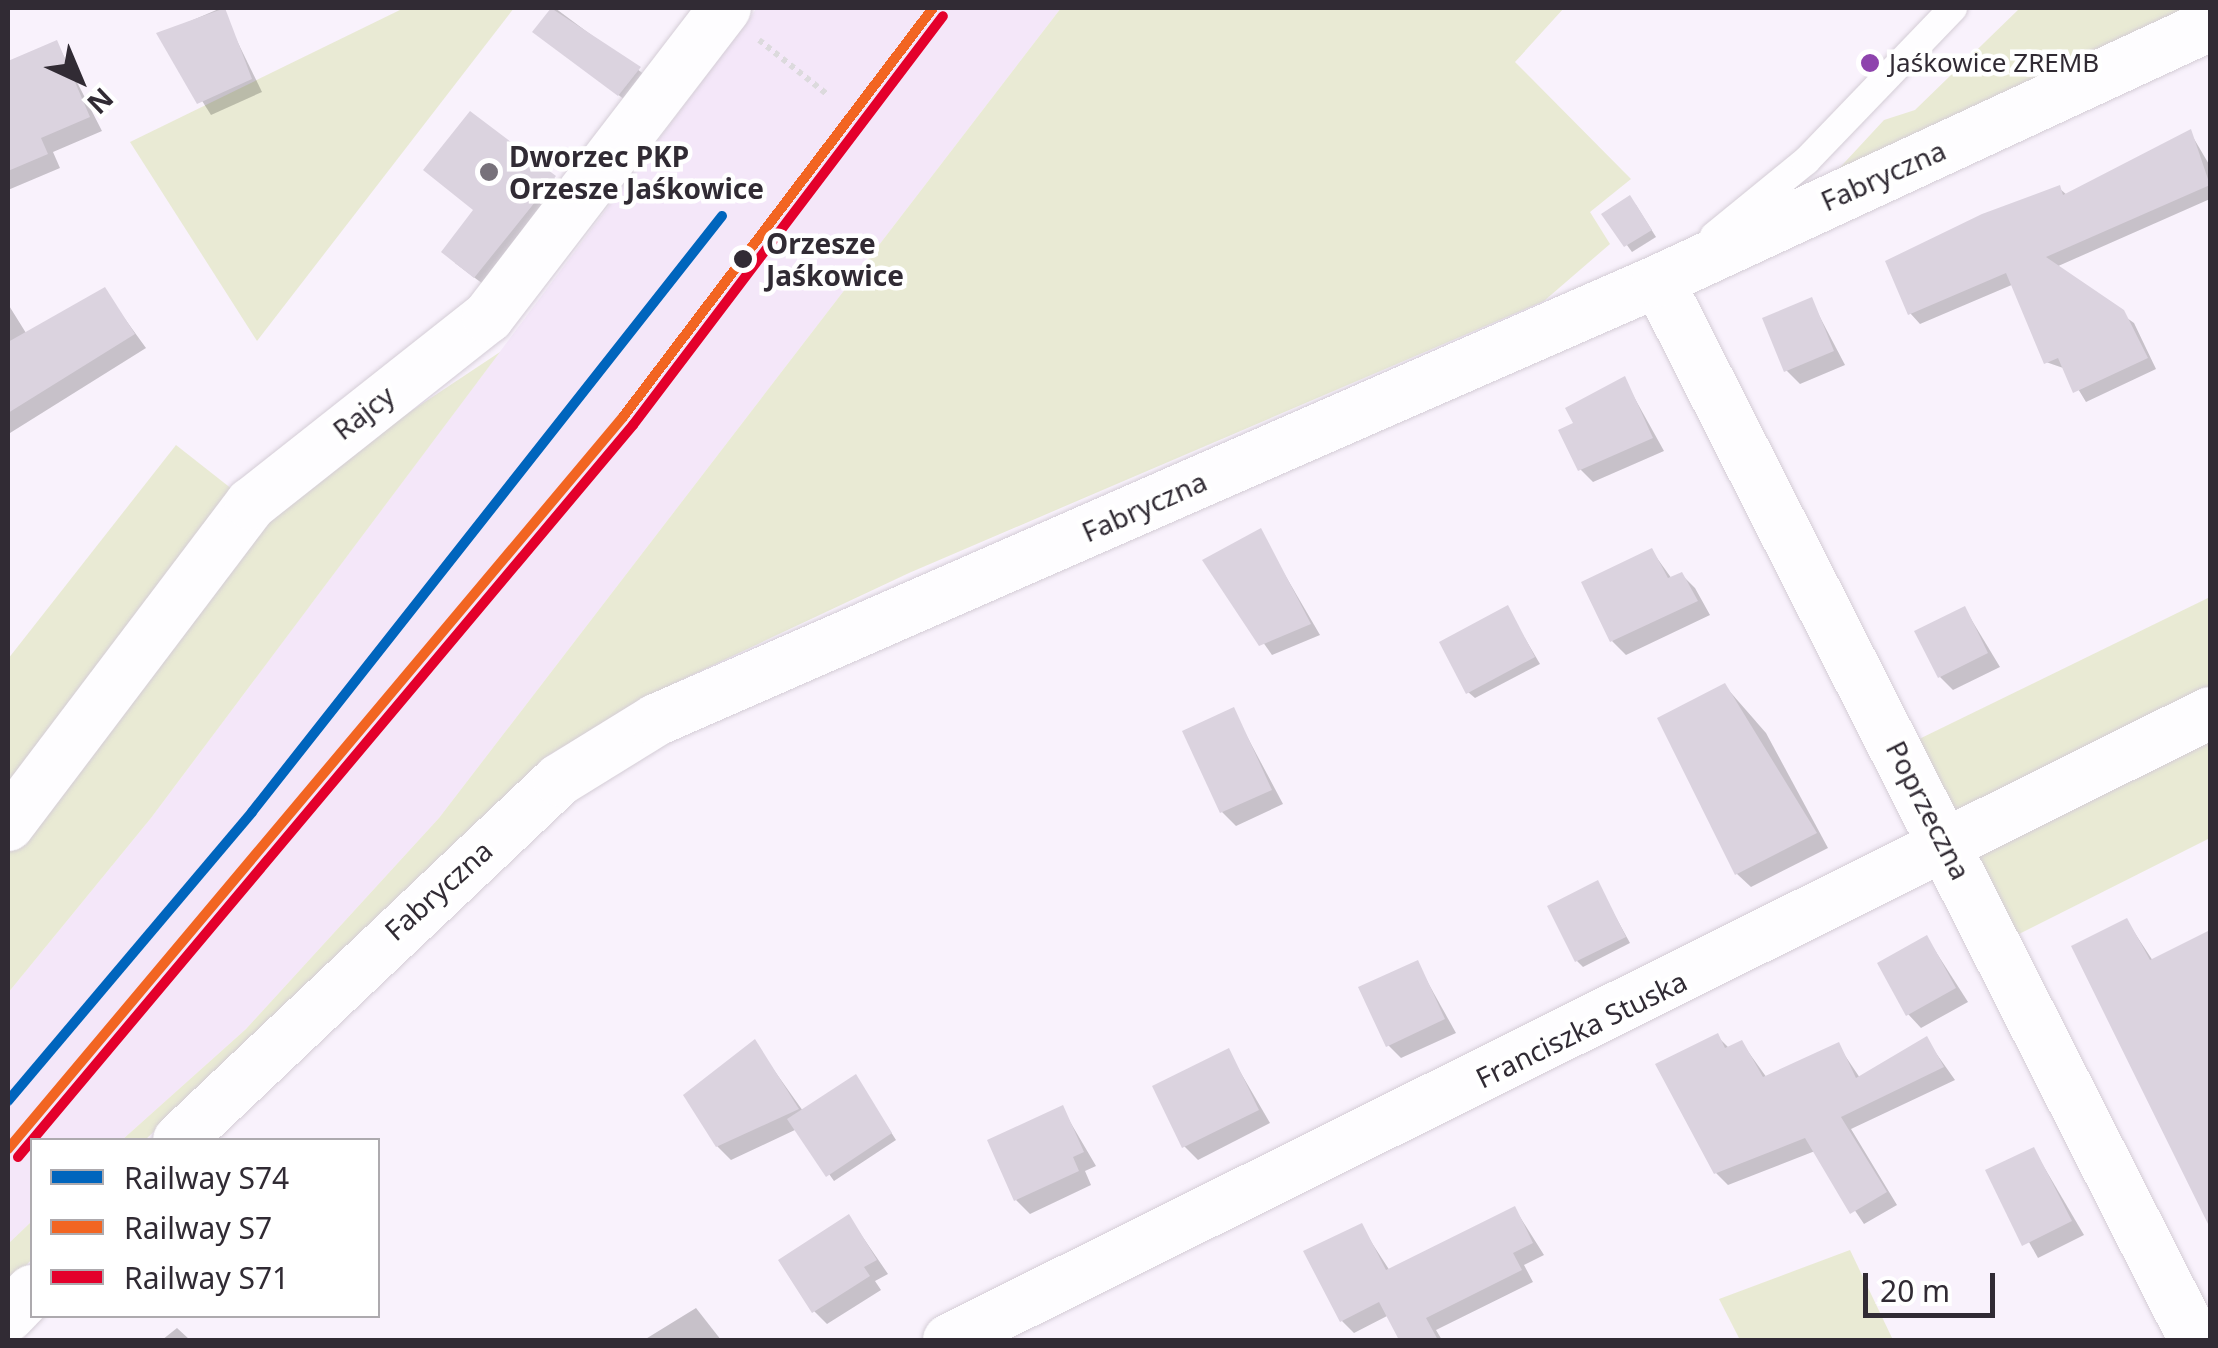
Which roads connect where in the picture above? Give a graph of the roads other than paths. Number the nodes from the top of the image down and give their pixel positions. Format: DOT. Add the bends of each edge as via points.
graph roads {
  1 [pos="1952,8"];
  2 [pos="724,10"];
  3 [pos="2210,25"];
  4 [pos="1658,281"];
  5 [pos="2210,713"];
  6 [pos="8,824"];
  7 [pos="1949,848"];
  8 [pos="182,1138"];
  9 [pos="30,1293"];
  10 [pos="8,1316"];
  11 [pos="950,1340"];
  12 [pos="2195,1340"];
  1 -- 4 [label="lane" via="1806,161"];
  2 -- 6 [label="street, Rajcy" via="488,317 251,504"];
  3 -- 4 [label="street, Fabryczna"];
  4 -- 7 [label="street, Poprzeczna"];
  4 -- 8 [label="street, Fabryczna" via="656,720 559,780"];
  5 -- 7 [label="street, Franciszka Stuska"];
  7 -- 11 [label="street, Franciszka Stuska"];
  7 -- 12 [label="street, Poprzeczna"];
  9 -- 10 [label="street"];
}
